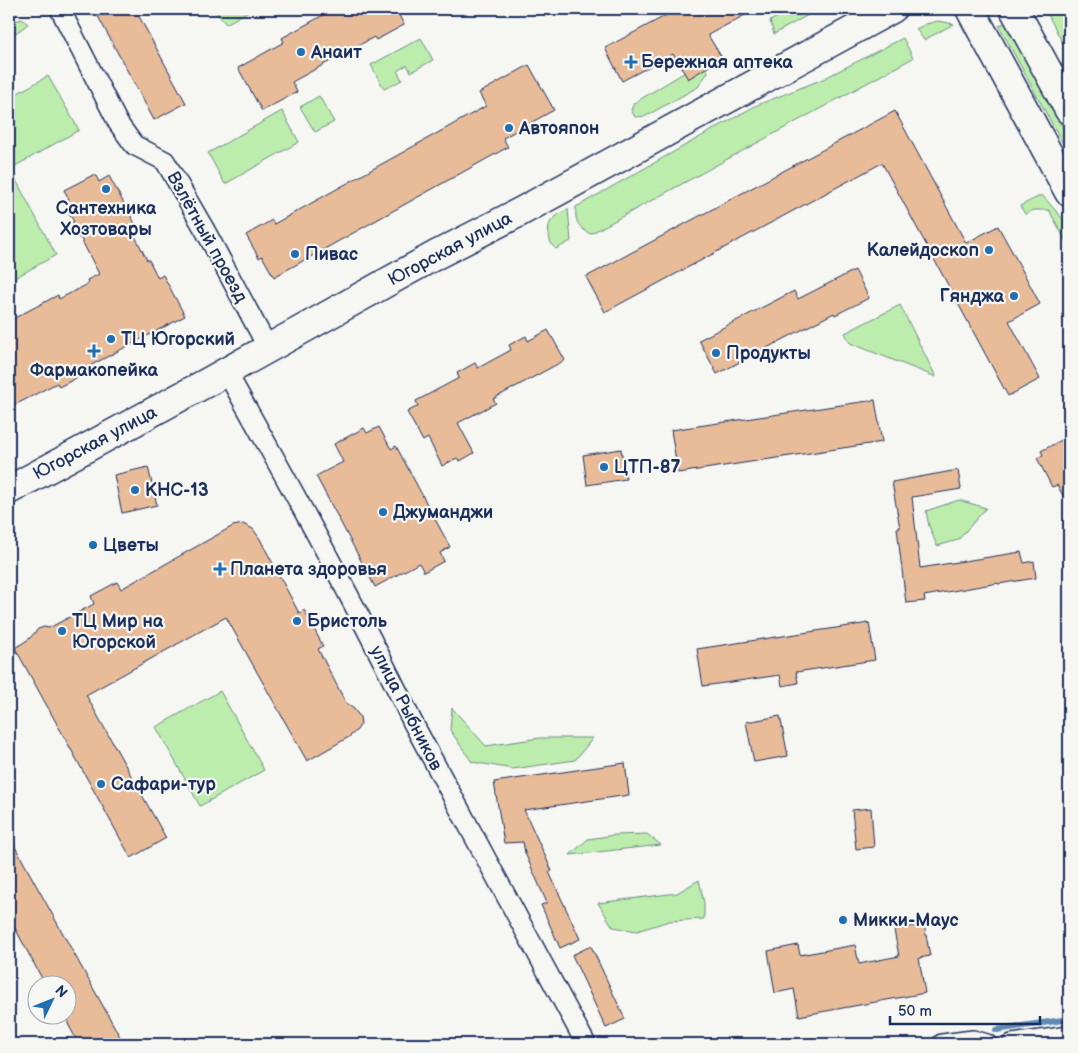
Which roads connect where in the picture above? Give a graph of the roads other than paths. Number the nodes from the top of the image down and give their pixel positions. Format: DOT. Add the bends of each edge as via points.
graph roads {
  1 [pos="60,9"];
  2 [pos="892,9"];
  3 [pos="970,9"];
  4 [pos="1014,9"];
  5 [pos="1069,110"];
  6 [pos="1069,192"];
  7 [pos="268,348"];
  8 [pos="226,372"];
  9 [pos="9,490"];
  10 [pos="1069,1036"];
  11 [pos="586,1044"];
  12 [pos="942,1044"];
  13 [pos="987,1044"];
  14 [pos="1012,1044"];
  1 -- 7 [label="street, Взлётный проезд" via="118,123 134,145 165,161"];
  2 -- 7 [label="main road, Югорская улица"];
  3 -- 6 [label="main road"];
  4 -- 5 [label="main road"];
  7 -- 8 [label="main road, Югорская улица"];
  8 -- 9 [label="main road, Югорская улица"];
  8 -- 11 [label="street, улица Рыбников"];
  10 -- 14 [label="street"];
  12 -- 13 [label="street" via="973,1040"];
}
